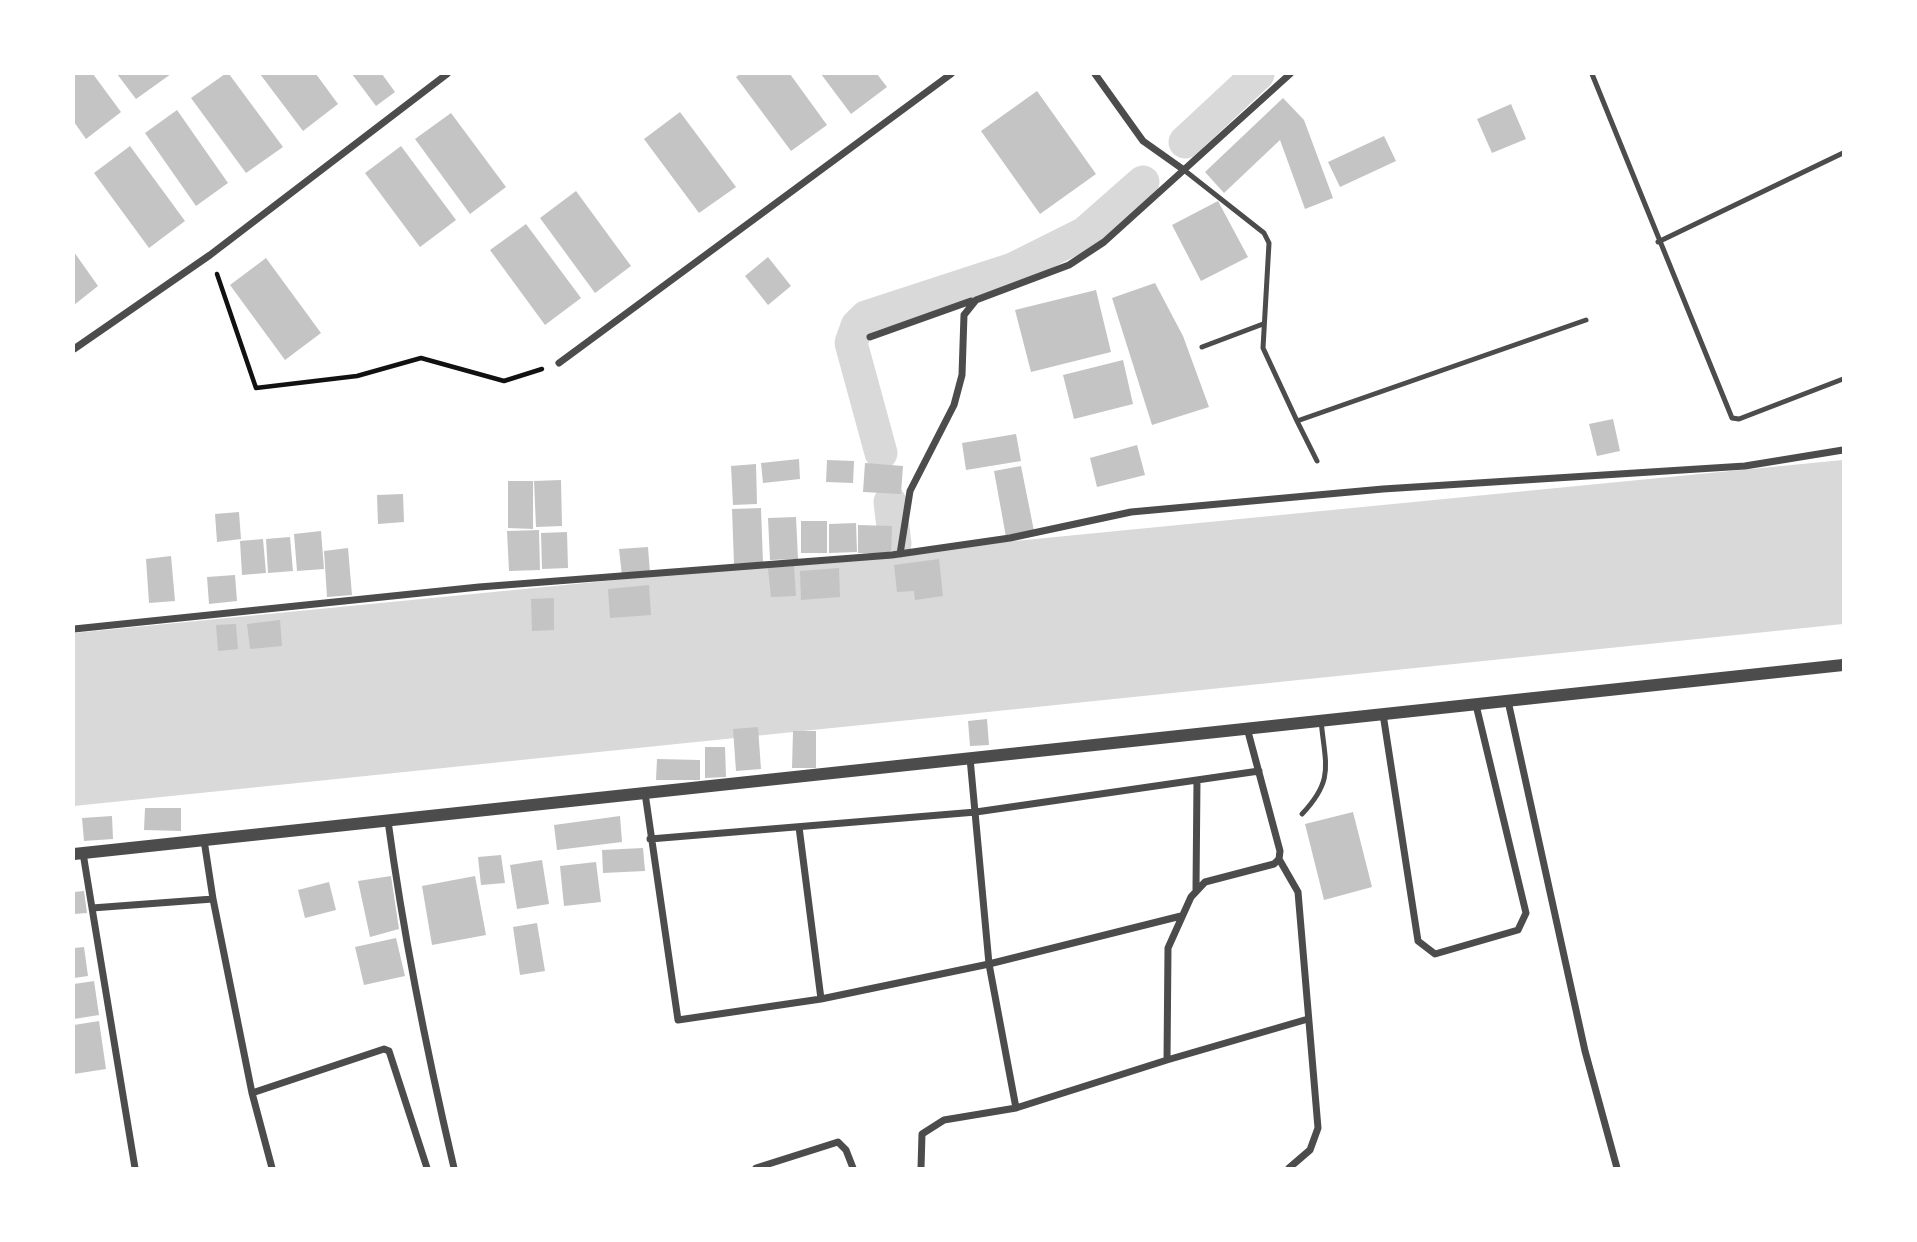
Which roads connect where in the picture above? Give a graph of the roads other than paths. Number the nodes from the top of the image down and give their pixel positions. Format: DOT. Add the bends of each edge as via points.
graph roads {
  1 [pos="447,74"];
  2 [pos="951,74"];
  3 [pos="1095,74"];
  4 [pos="1290,74"];
  5 [pos="1592,74"];
  6 [pos="1843,153"];
  7 [pos="1184,170"];
  8 [pos="1658,242"];
  9 [pos="976,300"];
  10 [pos="1586,320"];
  11 [pos="1264,324"];
  12 [pos="870,337"];
  13 [pos="1202,347"];
  14 [pos="74,349"];
  15 [pos="559,363"];
  16 [pos="1843,379"];
  17 [pos="1297,421"];
  18 [pos="1843,450"];
  19 [pos="1317,461"];
  20 [pos="900,554"];
  21 [pos="74,629"];
  22 [pos="1843,665"];
  23 [pos="1508,701"];
  24 [pos="1476,705"];
  25 [pos="1383,714"];
  26 [pos="1321,720"];
  27 [pos="1247,728"];
  28 [pos="970,758"];
  29 [pos="1259,771"];
  30 [pos="1197,780"];
  31 [pos="645,793"];
  32 [pos="975,812"];
  33 [pos="1302,814"];
  34 [pos="388,821"];
  35 [pos="799,827"];
  36 [pos="650,839"];
  37 [pos="204,840"];
  38 [pos="78,854"];
  39 [pos="1279,859"];
  40 [pos="1196,889"];
  41 [pos="213,899"];
  42 [pos="92,908"];
  43 [pos="1181,916"];
  44 [pos="989,964"];
  45 [pos="821,999"];
  46 [pos="1308,1019"];
  47 [pos="1167,1060"];
  48 [pos="252,1093"];
  49 [pos="1016,1108"];
  50 [pos="135,1168"];
  51 [pos="272,1168"];
  52 [pos="427,1168"];
  53 [pos="454,1168"];
  54 [pos="756,1168"];
  55 [pos="853,1168"];
  56 [pos="921,1168"];
  57 [pos="1289,1168"];
  58 [pos="1617,1168"];
  1 -- 14 [label="street" via="210,255"];
  2 -- 15 [label="street"];
  3 -- 7 [label="street" via="1143,141"];
  4 -- 7 [label="street"];
  5 -- 8 [label="lane"];
  6 -- 8 [label="lane"];
  7 -- 9 [label="street" via="1088,254"];
  7 -- 11 [label="lane" via="1264,233 1269,243"];
  8 -- 16 [label="lane" via="1732,418"];
  9 -- 12 [label="street"];
  9 -- 20 [label="street" via="964,315 962,375 954,405 910,491"];
  10 -- 17 [label="lane"];
  11 -- 13 [label="lane"];
  11 -- 17 [label="lane" via="1263,348"];
  17 -- 19 [label="lane"];
  18 -- 20 [label="street" via="1745,466 1383,489 1131,512 1010,538"];
  20 -- 21 [label="street" via="466,589"];
  22 -- 23 [label="street"];
  23 -- 24 [label="street"];
  23 -- 58 [label="street" via="1585,1051"];
  24 -- 25 [label="street"];
  24 -- 25 [label="street" via="1526,914 1518,930 1435,954 1418,941"];
  25 -- 26 [label="street"];
  26 -- 27 [label="street"];
  26 -- 33 [label="lane" via="1326,780 1319,796"];
  27 -- 28 [label="street"];
  27 -- 29 [label="street"];
  28 -- 31 [label="street"];
  28 -- 32 [label="street"];
  29 -- 30 [label="street"];
  29 -- 39 [label="street"];
  30 -- 32 [label="street"];
  30 -- 40 [label="street"];
  31 -- 34 [label="street"];
  31 -- 36 [label="street"];
  32 -- 35 [label="street"];
  32 -- 44 [label="street"];
  34 -- 37 [label="street"];
  34 -- 53 [label="street" via="401,922"];
  35 -- 36 [label="street"];
  35 -- 45 [label="street"];
  36 -- 45 [label="street" via="678,1020"];
  37 -- 38 [label="street"];
  37 -- 41 [label="street"];
  38 -- 42 [label="street"];
  39 -- 40 [label="street" via="1205,882"];
  39 -- 46 [label="street" via="1298,892"];
  40 -- 43 [label="street"];
  41 -- 42 [label="street"];
  41 -- 48 [label="street"];
  42 -- 50 [label="street"];
  43 -- 44 [label="street"];
  43 -- 47 [label="street" via="1168,948"];
  44 -- 45 [label="street"];
  44 -- 49 [label="street"];
  46 -- 47 [label="street"];
  46 -- 57 [label="street" via="1318,1128 1310,1150"];
  47 -- 49 [label="street"];
  48 -- 51 [label="street"];
  48 -- 52 [label="street" via="389,1051"];
  49 -- 56 [label="street" via="944,1120 922,1134"];
  54 -- 55 [label="street" via="838,1142"];
}
